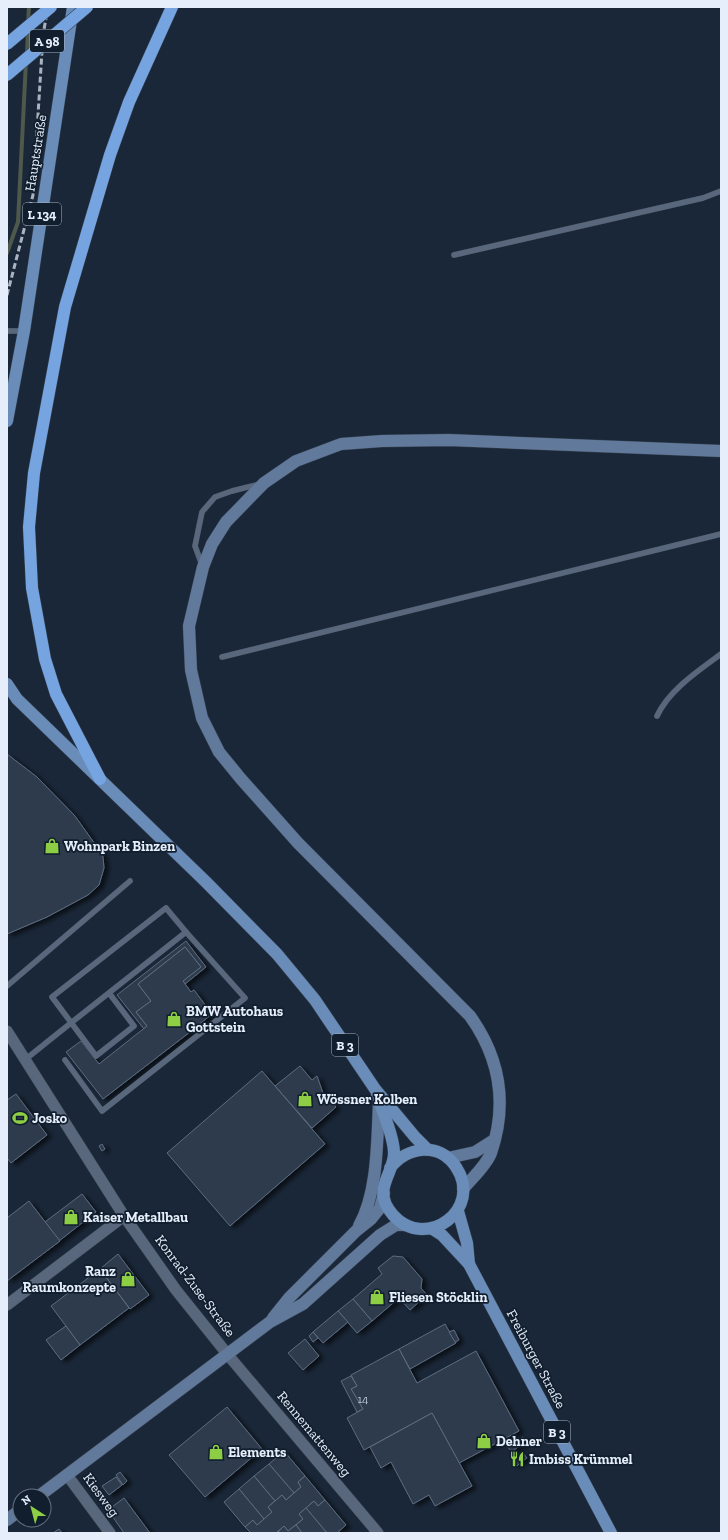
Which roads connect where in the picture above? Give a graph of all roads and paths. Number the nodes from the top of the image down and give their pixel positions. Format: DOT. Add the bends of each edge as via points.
graph roads {
  1 [pos="51,7"];
  2 [pos="73,7"];
  3 [pos="87,7"];
  4 [pos="172,7"];
  5 [pos="7,44"];
  6 [pos="7,75"];
  7 [pos="721,191"];
  8 [pos="454,255"];
  9 [pos="7,331"];
  10 [pos="24,331"];
  11 [pos="7,421"];
  12 [pos="721,451"];
  13 [pos="264,483"];
  14 [pos="721,534"];
  15 [pos="203,567"];
  16 [pos="721,654"];
  17 [pos="222,657"];
  18 [pos="7,684"];
  19 [pos="12,697"];
  20 [pos="657,716"];
  21 [pos="100,778"];
  22 [pos="130,881"];
  23 [pos="186,932"];
  24 [pos="7,986"];
  25 [pos="109,993"];
  26 [pos="71,1023"];
  27 [pos="7,1031"];
  28 [pos="26,1059"];
  29 [pos="65,1060"];
  30 [pos="376,1089"];
  31 [pos="379,1102"];
  32 [pos="494,1140"];
  33 [pos="427,1149"];
  34 [pos="448,1158"];
  35 [pos="390,1168"];
  36 [pos="464,1190"];
  37 [pos="384,1193"];
  38 [pos="458,1211"];
  39 [pos="124,1216"];
  40 [pos="406,1225"];
  41 [pos="431,1228"];
  42 [pos="356,1231"];
  43 [pos="468,1264"];
  44 [pos="7,1305"];
  45 [pos="270,1322"];
  46 [pos="228,1355"];
  47 [pos="67,1475"];
  48 [pos="50,1488"];
  49 [pos="110,1533"];
  50 [pos="378,1533"];
  51 [pos="611,1533"];
  1 -- 5 [label="highway, A 98, bridge"];
  2 -- 10 [label="main road, Hauptstraße / L 134"];
  3 -- 6 [label="highway, A 98, bridge"];
  4 -- 21 [label="highway" via="129,102 110,155 65,307 34,473 29,527 32,588 45,659 56,694"];
  7 -- 8 [label="lane" via="703,198"];
  9 -- 10 [label="lane"];
  10 -- 11 [label="main road, Hauptstraße / L 134"];
  12 -- 13 [label="street" via="449,440 382,440 340,444 296,461"];
  13 -- 15 [label="street" via="226,522 212,544"];
  13 -- 15 [label="lane" via="232,490 215,497 202,512 195,546"];
  14 -- 17 [label="lane"];
  15 -- 32 [label="street" via="189,626 191,670 202,718 219,752 298,843 470,1016 484,1035 493,1057 499,1085 499,1114"];
  16 -- 20 [label="lane" via="662,705"];
  18 -- 19 [label="main road, B 3"];
  19 -- 21 [label="main road, B 3"];
  21 -- 30 [label="main road, B 3" via="277,954 315,1000"];
  22 -- 24 [label="lane"];
  23 -- 25 [label="lane"];
  23 -- 26 [label="lane" via="166,908 52,997"];
  23 -- 29 [label="lane" via="245,998 102,1111"];
  25 -- 26 [label="lane"];
  25 -- 26 [label="lane" via="134,1026 96,1056"];
  26 -- 28 [label="lane"];
  27 -- 28 [label="street, Konrad-Zuse-Straße"];
  28 -- 39 [label="street, Konrad-Zuse-Straße"];
  30 -- 31 [label="main road, B 3"];
  30 -- 33 [label="main road, B 3"];
  31 -- 35 [label="main road, B 3" via="389,1127 394,1153"];
  31 -- 42 [label="street" via="371,1194 366,1214"];
  32 -- 34 [label="street" via="475,1152"];
  32 -- 36 [label="street" via="491,1153"];
  33 -- 34 [label="main road"];
  33 -- 35 [label="main road" via="405,1154"];
  34 -- 36 [label="main road" via="460,1174"];
  35 -- 37 [label="main road" via="386,1176"];
  36 -- 38 [label="main road"];
  37 -- 40 [label="main road" via="390,1210"];
  37 -- 42 [label="street" via="380,1208"];
  38 -- 41 [label="main road" via="446,1222"];
  38 -- 43 [label="main road, Freiburger Straße / B 3" via="467,1243"];
  39 -- 44 [label="street"];
  39 -- 46 [label="street, Konrad-Zuse-Straße" via="176,1290"];
  40 -- 41 [label="main road"];
  40 -- 45 [label="street" via="396,1225 380,1235 302,1304"];
  41 -- 43 [label="main road, Freiburger Straße / B 3" via="442,1235"];
  42 -- 45 [label="street" via="289,1298"];
  43 -- 51 [label="main road, Freiburger Straße / B 3"];
  45 -- 46 [label="street"];
  46 -- 47 [label="street"];
  46 -- 50 [label="street, Rennemattenweg"];
  47 -- 48 [label="street"];
  47 -- 49 [label="street, Kiesweg"];
}
